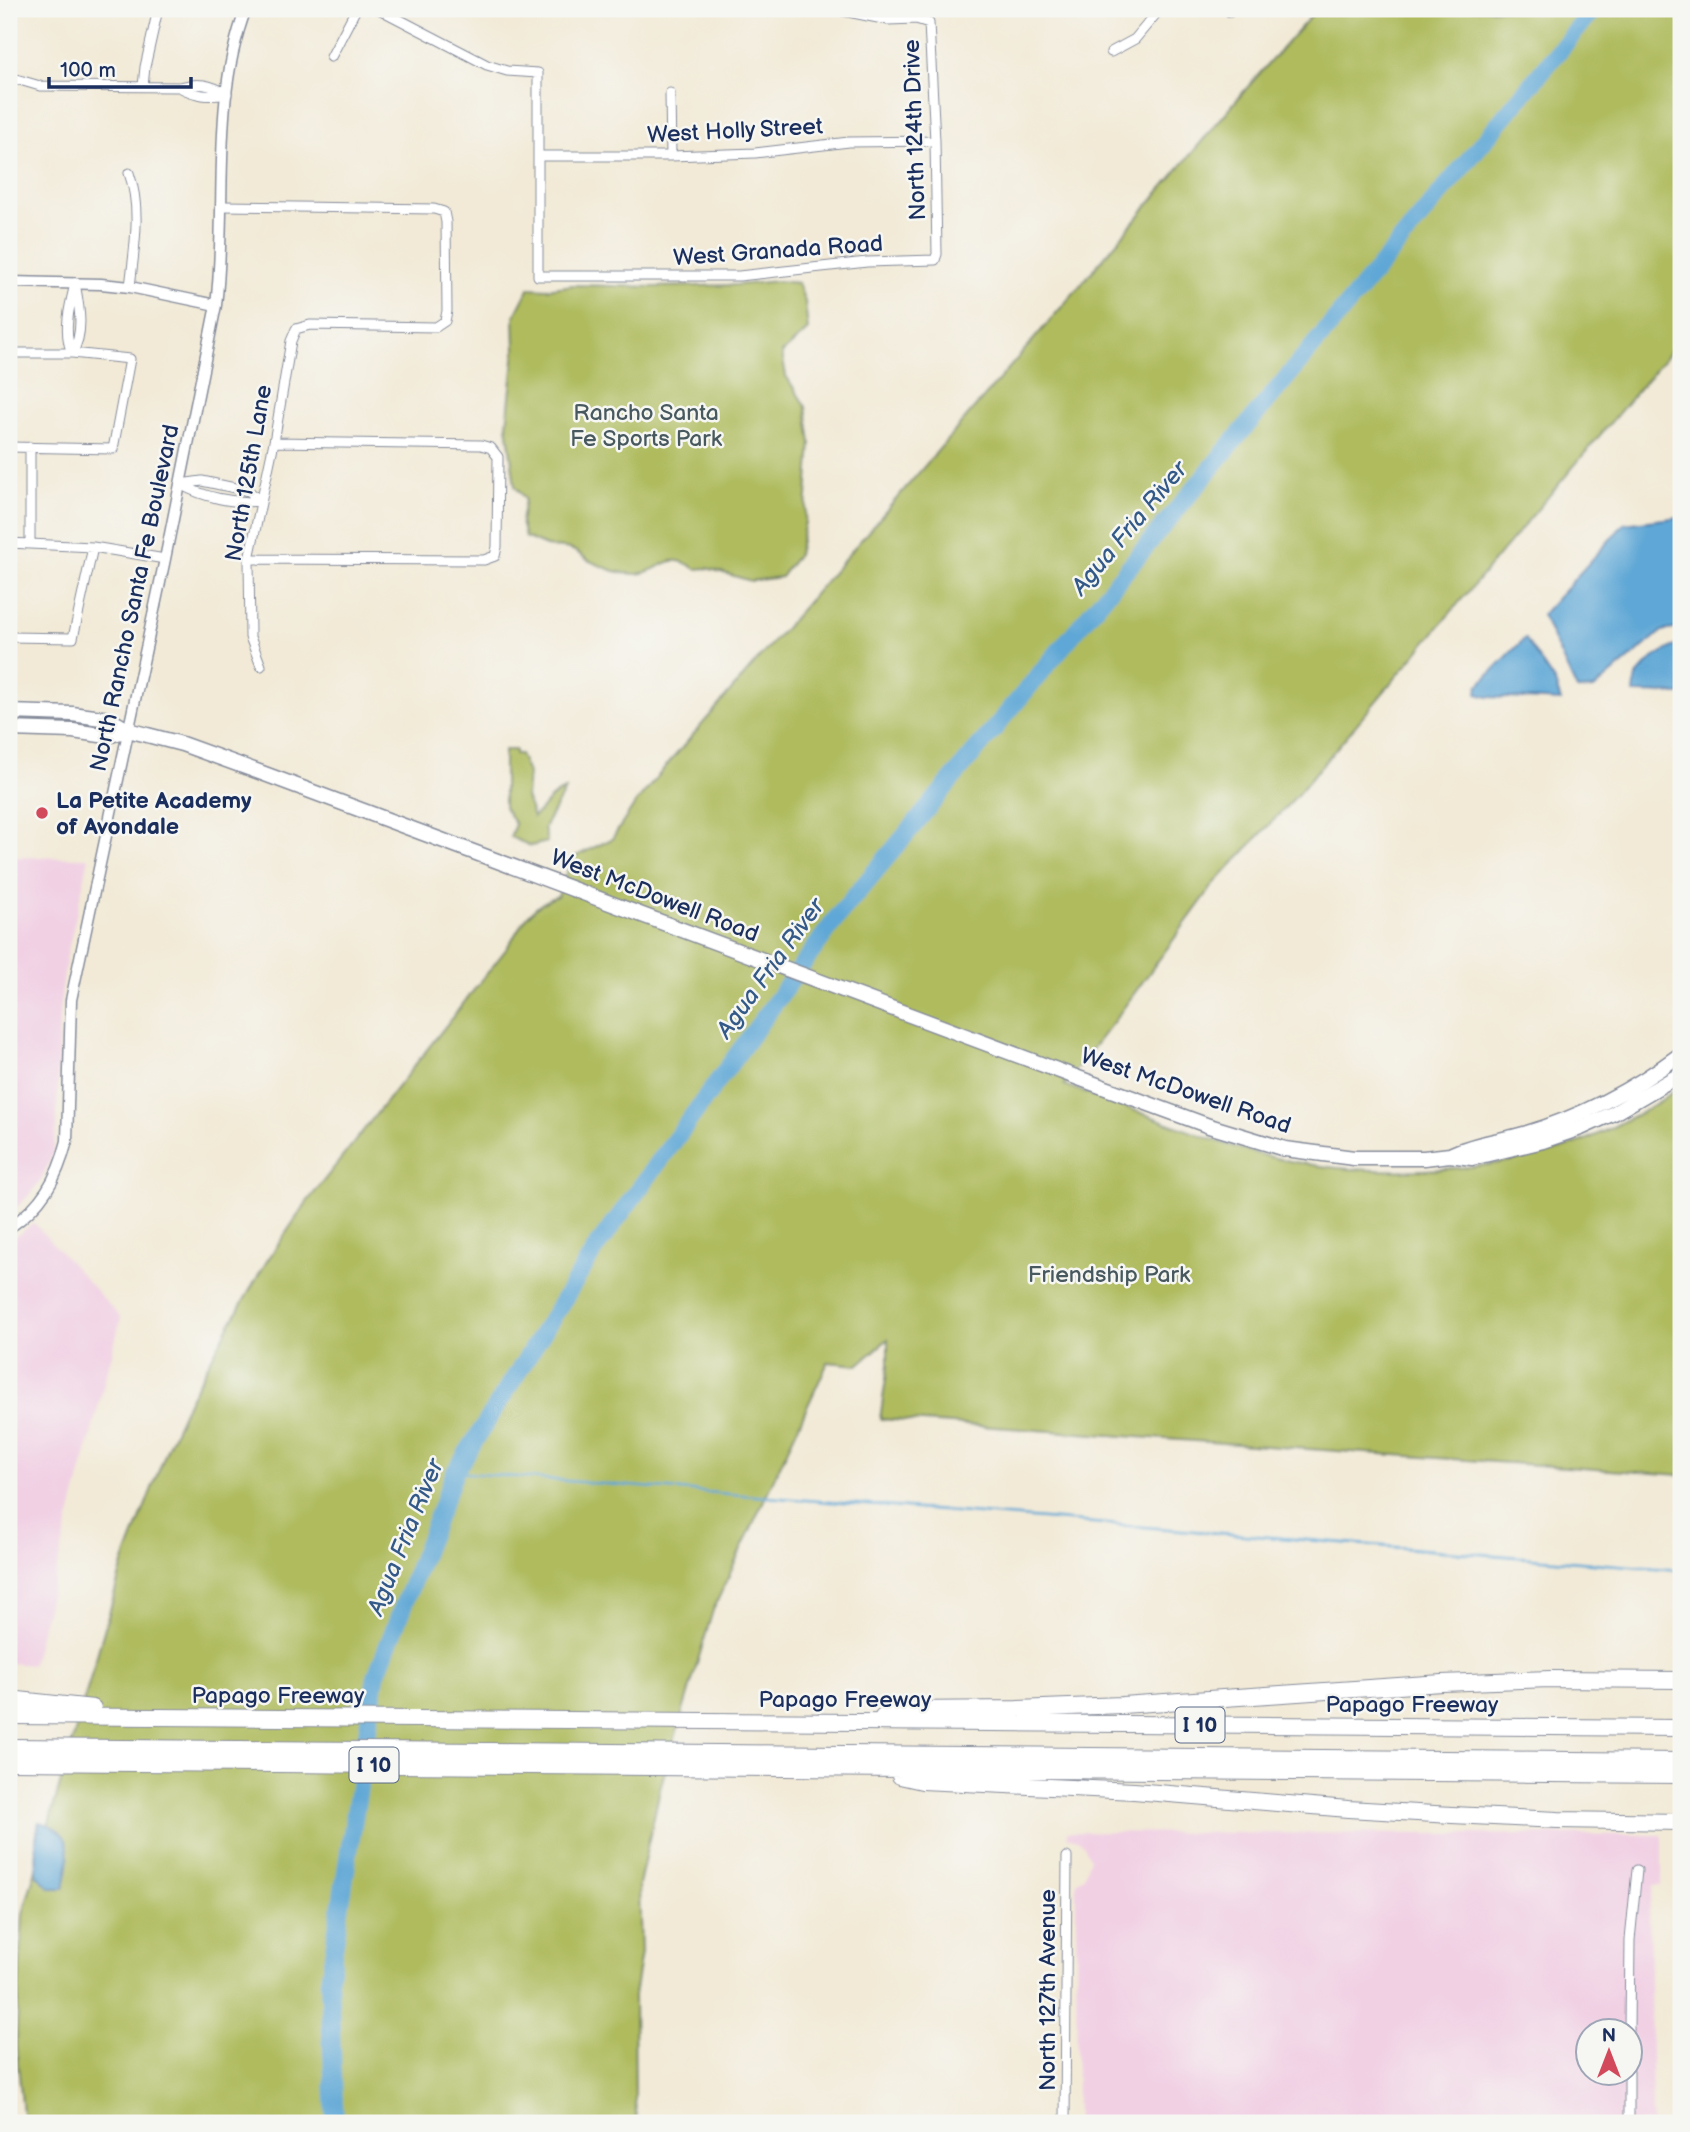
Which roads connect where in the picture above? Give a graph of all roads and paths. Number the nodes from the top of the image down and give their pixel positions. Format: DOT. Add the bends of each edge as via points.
graph roads {
  1 [pos="158,9"];
  2 [pos="246,9"];
  3 [pos="356,9"];
  4 [pos="379,9"];
  5 [pos="833,9"];
  6 [pos="916,9"];
  7 [pos="1160,9"];
  8 [pos="916,19"];
  9 [pos="1111,52"];
  10 [pos="331,57"];
  11 [pos="16,79"];
  12 [pos="143,86"];
  13 [pos="670,93"];
  14 [pos="227,94"];
  15 [pos="935,141"];
  16 [pos="538,156"];
  17 [pos="671,156"];
  18 [pos="129,173"];
  19 [pos="222,206"];
  20 [pos="935,261"];
  21 [pos="9,282"];
  22 [pos="75,283"];
  23 [pos="130,287"];
  24 [pos="216,305"];
  25 [pos="9,353"];
  26 [pos="72,353"];
  27 [pos="274,442"];
  28 [pos="9,447"];
  29 [pos="30,447"];
  30 [pos="180,484"];
  31 [pos="260,501"];
  32 [pos="9,543"];
  33 [pos="30,543"];
  34 [pos="93,547"];
  35 [pos="165,559"];
  36 [pos="249,559"];
  37 [pos="9,637"];
  38 [pos="261,666"];
  39 [pos="9,712"];
  40 [pos="9,729"];
  41 [pos="128,730"];
  42 [pos="1681,1054"];
  43 [pos="1681,1073"];
  44 [pos="1450,1155"];
  45 [pos="9,1228"];
  46 [pos="1681,1680"];
  47 [pos="9,1699"];
  48 [pos="50,1710"];
  49 [pos="9,1716"];
  50 [pos="861,1722"];
  51 [pos="1681,1728"];
  52 [pos="9,1747"];
  53 [pos="36,1755"];
  54 [pos="713,1760"];
  55 [pos="1681,1761"];
  56 [pos="9,1762"];
  57 [pos="9,1768"];
  58 [pos="874,1769"];
  59 [pos="1681,1775"];
  60 [pos="1681,1822"];
  61 [pos="1067,1857"];
  62 [pos="1637,1870"];
  63 [pos="1629,2016"];
  64 [pos="1629,2086"];
  65 [pos="1065,2123"];
  66 [pos="1629,2123"];
  1 -- 12 [label="street"];
  2 -- 14 [label="street, North Rancho Santa Fe Boulevard" via="235,42"];
  3 -- 10 [label="street"];
  4 -- 16 [label="street" via="487,65 538,73"];
  5 -- 8 [label="street" via="888,20"];
  6 -- 8 [label="street, North 124th Drive"];
  7 -- 9 [label="street" via="1135,39"];
  8 -- 15 [label="street, North 124th Drive" via="929,23"];
  11 -- 12 [label="street" via="40,86"];
  12 -- 14 [label="street" via="194,83"];
  13 -- 17 [label="street"];
  14 -- 19 [label="street, North Rancho Santa Fe Boulevard"];
  15 -- 17 [label="street, West Holly Street" via="849,142 755,153"];
  15 -- 20 [label="street, North 124th Drive"];
  16 -- 17 [label="street, West Holly Street"];
  16 -- 20 [label="street, West Granada Road" via="538,276 739,276 867,262"];
  18 -- 23 [label="street" via="135,190"];
  19 -- 24 [label="street, North Rancho Santa Fe Boulevard"];
  19 -- 27 [label="street, North 125th Lane" via="444,212 445,321 436,327 310,325 296,329 290,341"];
  21 -- 22 [label="street"];
  22 -- 23 [label="street"];
  22 -- 26 [label="street" via="69,306"];
  23 -- 24 [label="street"];
  24 -- 30 [label="street, North Rancho Santa Fe Boulevard"];
  25 -- 26 [label="street"];
  26 -- 29 [label="street" via="130,359 113,449"];
  27 -- 31 [label="street, North 125th Lane"];
  27 -- 36 [label="street" via="491,448 498,457 498,547 495,556 484,560"];
  28 -- 29 [label="street"];
  29 -- 33 [label="street"];
  30 -- 31 [label="street" via="197,480 249,491"];
  30 -- 35 [label="street, North Rancho Santa Fe Boulevard"];
  31 -- 36 [label="street, North 125th Lane"];
  32 -- 33 [label="street"];
  33 -- 34 [label="street"];
  34 -- 35 [label="street"];
  34 -- 37 [label="street" via="73,638"];
  35 -- 41 [label="street, North Rancho Santa Fe Boulevard"];
  36 -- 38 [label="street, North 125th Lane" via="250,637"];
  39 -- 41 [label="main road, West McDowell Road" via="90,715"];
  40 -- 41 [label="main road, West McDowell Road" via="107,736"];
  41 -- 44 [label="main road, West McDowell Road" via="198,750 1209,1126 1285,1149 1354,1158"];
  41 -- 45 [label="street, North Rancho Santa Fe Boulevard" via="71,1000 67,1141 46,1191 26,1216"];
  42 -- 44 [label="main road, West McDowell Road" via="1585,1111"];
  43 -- 44 [label="main road, West McDowell Road" via="1615,1113 1564,1135 1472,1158"];
  46 -- 50 [label="highway" via="1442,1683 1122,1705 908,1710"];
  47 -- 48 [label="highway"];
  48 -- 49 [label="highway, Papago Freeway / I 10"];
  48 -- 50 [label="highway, Papago Freeway / I 10" via="186,1717"];
  50 -- 51 [label="highway, Papago Freeway / I 10"];
  52 -- 53 [label="highway"];
  53 -- 54 [label="highway, I 10"];
  53 -- 56 [label="highway, I 10"];
  53 -- 57 [label="highway"];
  54 -- 55 [label="highway"];
  54 -- 58 [label="highway, I 10"];
  58 -- 59 [label="highway, I 10"];
  58 -- 60 [label="highway" via="922,1781 1134,1791 1348,1809"];
  61 -- 65 [label="street, North 127th Avenue"];
  62 -- 63 [label="street"];
  64 -- 66 [label="street"];
}
